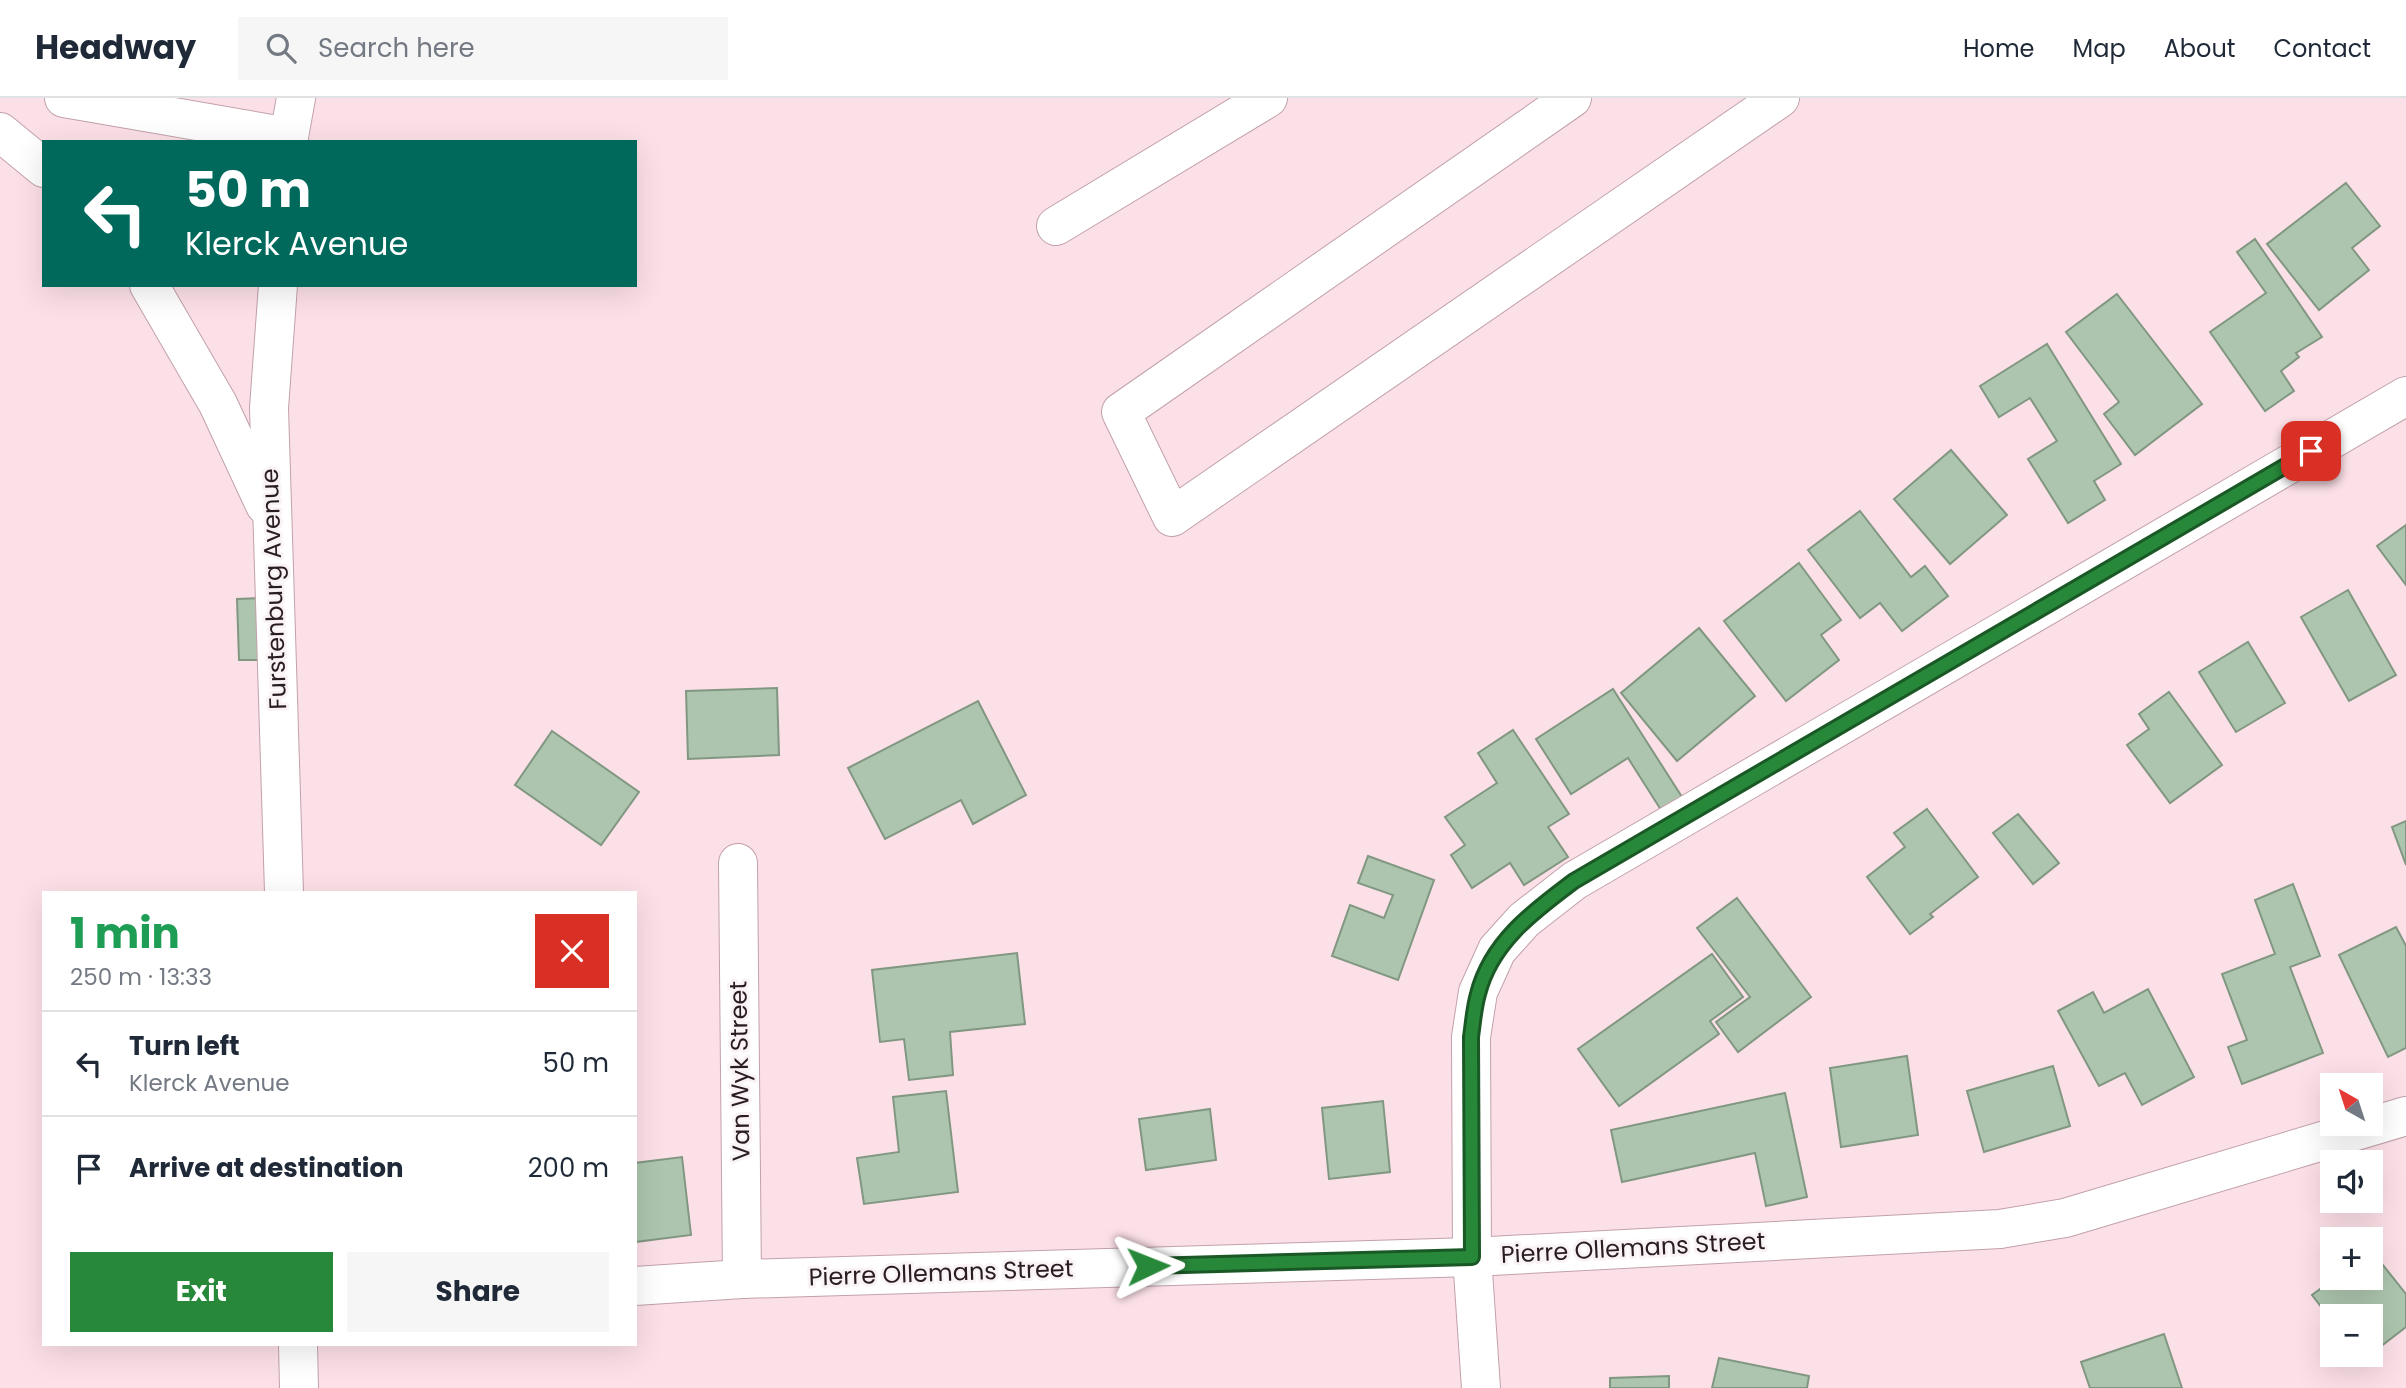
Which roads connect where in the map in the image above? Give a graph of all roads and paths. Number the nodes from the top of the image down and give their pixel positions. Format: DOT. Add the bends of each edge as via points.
graph roads {
  1 [pos="64,98"];
  2 [pos="296,98"];
  3 [pos="1268,98"];
  4 [pos="1572,98"];
  5 [pos="1773,100"];
  6 [pos="0,132"];
  7 [pos="289,139"];
  8 [pos="42,166"];
  9 [pos="1056,226"];
  10 [pos="150,287"];
  11 [pos="278,287"];
  12 [pos="2406,396"];
  13 [pos="272,519"];
  14 [pos="738,863"];
  15 [pos="284,891"];
  16 [pos="2406,1116"];
  17 [pos="1472,1257"];
  18 [pos="742,1279"];
  19 [pos="637,1286"];
  20 [pos="298,1346"];
  21 [pos="299,1388"];
  22 [pos="1481,1388"];
  1 -- 7 [label="street"];
  2 -- 7 [label="street"];
  3 -- 9 [label="street"];
  4 -- 5 [label="street" via="1121,412 1172,517"];
  6 -- 8 [label="street"];
  10 -- 13 [label="street" via="218,404"];
  11 -- 13 [label="street, Furstenburg Avenue" via="269,408"];
  12 -- 17 [label="street" via="1586,873 1524,920 1497,950 1478,992 1471,1037"];
  13 -- 15 [label="street, Furstenburg Avenue"];
  14 -- 18 [label="street, Van Wyk Street"];
  16 -- 17 [label="street, Pierre Ollemans Street" via="2034,1224"];
  17 -- 18 [label="street, Pierre Ollemans Street"];
  17 -- 22 [label="street"];
  18 -- 19 [label="street, Pierre Ollemans Street"];
  20 -- 21 [label="street"];
}
